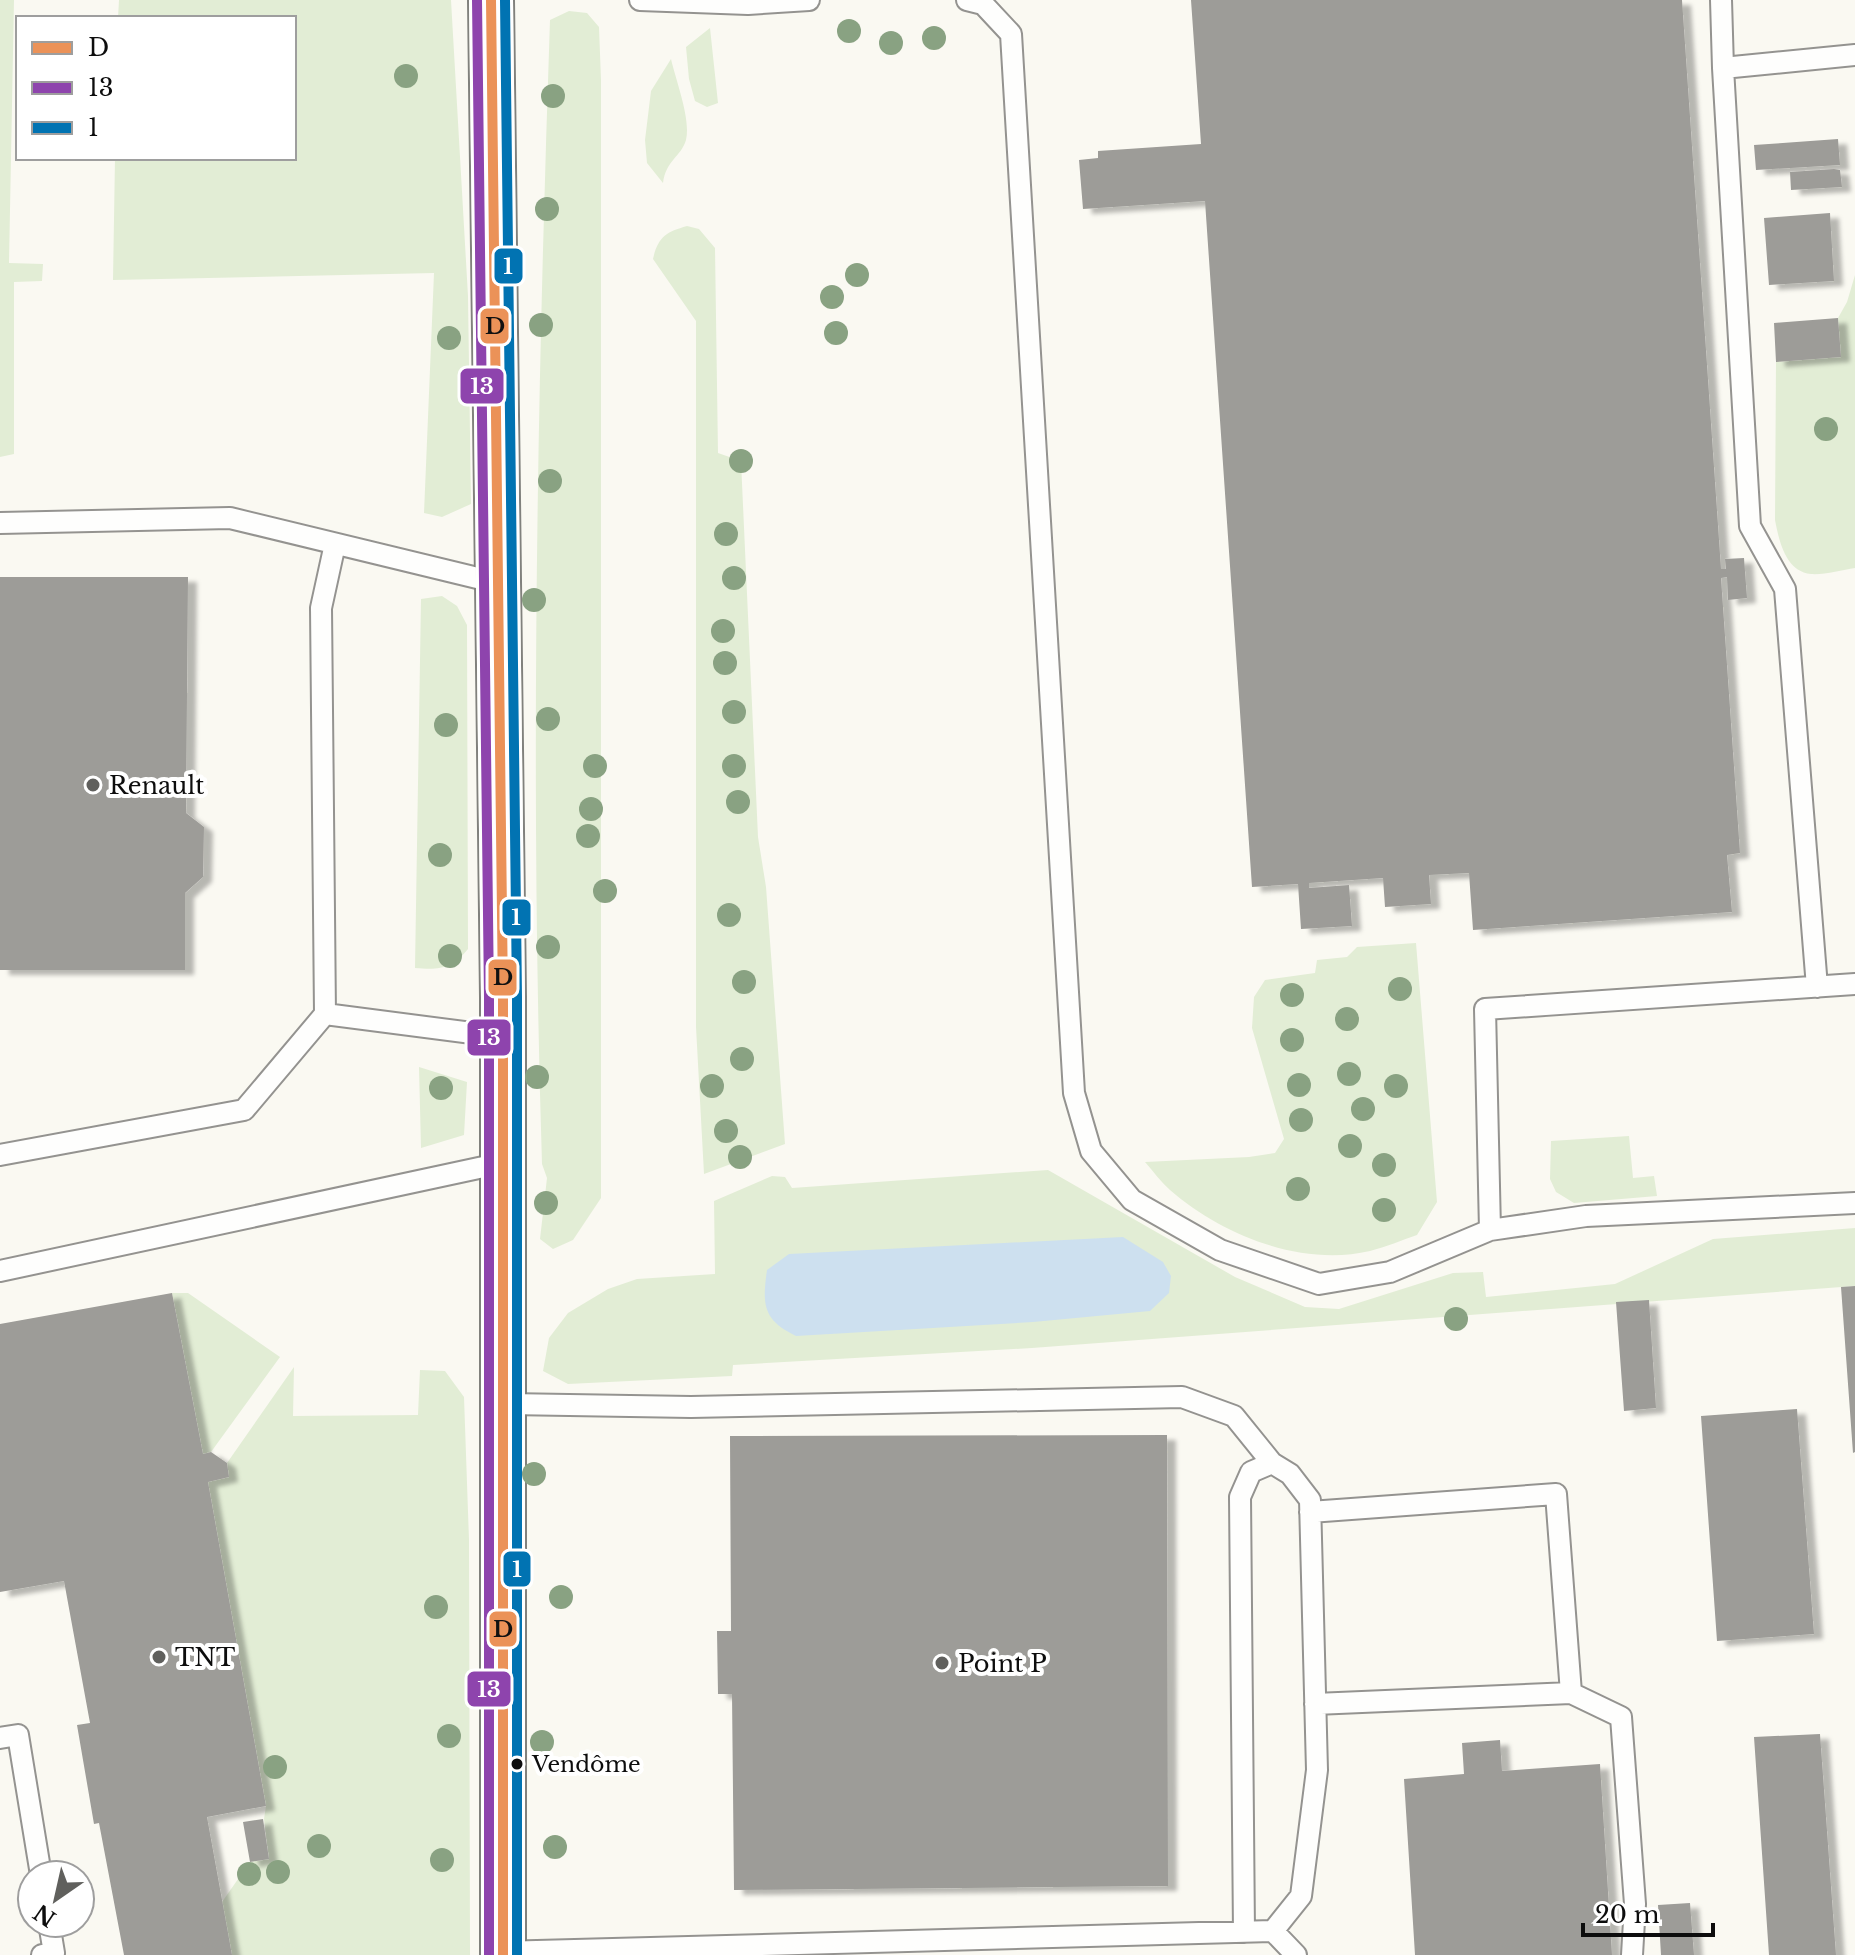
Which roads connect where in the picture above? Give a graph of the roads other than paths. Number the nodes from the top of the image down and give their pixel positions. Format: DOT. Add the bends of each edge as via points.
graph roads {
  1 [pos="491,0"];
  2 [pos="640,0"];
  3 [pos="809,0"];
  4 [pos="1721,0"];
  5 [pos="979,1"];
  6 [pos="1855,55"];
  7 [pos="1723,68"];
  8 [pos="0,523"];
  9 [pos="335,544"];
  10 [pos="498,583"];
  11 [pos="1855,984"];
  12 [pos="1817,987"];
  13 [pos="325,1014"];
  14 [pos="503,1037"];
  15 [pos="0,1155"];
  16 [pos="502,1163"];
  17 [pos="1855,1203"];
  18 [pos="1490,1230"];
  19 [pos="0,1271"];
  20 [pos="502,1404"];
  21 [pos="1272,1463"];
  22 [pos="1310,1512"];
  23 [pos="1571,1693"];
  24 [pos="1315,1704"];
  25 [pos="0,1738"];
  26 [pos="38,1859"];
  27 [pos="1273,1931"];
  28 [pos="1244,1932"];
  29 [pos="52,1939"];
  30 [pos="503,1954"];
  31 [pos="42,1955"];
  32 [pos="1296,1955"];
  33 [pos="1632,1955"];
  1 -- 10 [label="main road"];
  2 -- 3 [label="lane"];
  4 -- 7 [label="lane"];
  5 -- 18 [label="lane" via="1011,34 1074,1093 1091,1151 1132,1200 1220,1250 1319,1284 1390,1272"];
  6 -- 7 [label="lane"];
  7 -- 12 [label="lane" via="1750,526 1785,589"];
  8 -- 9 [label="lane" via="230,518"];
  9 -- 10 [label="lane"];
  9 -- 13 [label="lane" via="321,608"];
  10 -- 14 [label="main road"];
  11 -- 12 [label="lane"];
  12 -- 18 [label="lane" via="1485,1009"];
  13 -- 14 [label="lane"];
  13 -- 15 [label="lane" via="244,1110"];
  14 -- 16 [label="main road"];
  16 -- 19 [label="lane"];
  16 -- 20 [label="main road"];
  17 -- 18 [label="lane" via="1586,1216"];
  20 -- 21 [label="lane" via="691,1407 1182,1397 1234,1416"];
  20 -- 30 [label="main road"];
  21 -- 22 [label="lane" via="1290,1474 1310,1500"];
  21 -- 28 [label="lane" via="1251,1472 1240,1497"];
  22 -- 23 [label="lane" via="1556,1494"];
  22 -- 24 [label="lane"];
  23 -- 24 [label="lane"];
  23 -- 33 [label="lane" via="1621,1717 1635,1904"];
  24 -- 27 [label="lane" via="1317,1770 1301,1896"];
  25 -- 26 [label="lane" via="18,1735"];
  27 -- 28 [label="lane"];
  27 -- 32 [label="lane"];
  28 -- 30 [label="lane"];
  29 -- 31 [label="lane" via="54,1953"];
}
